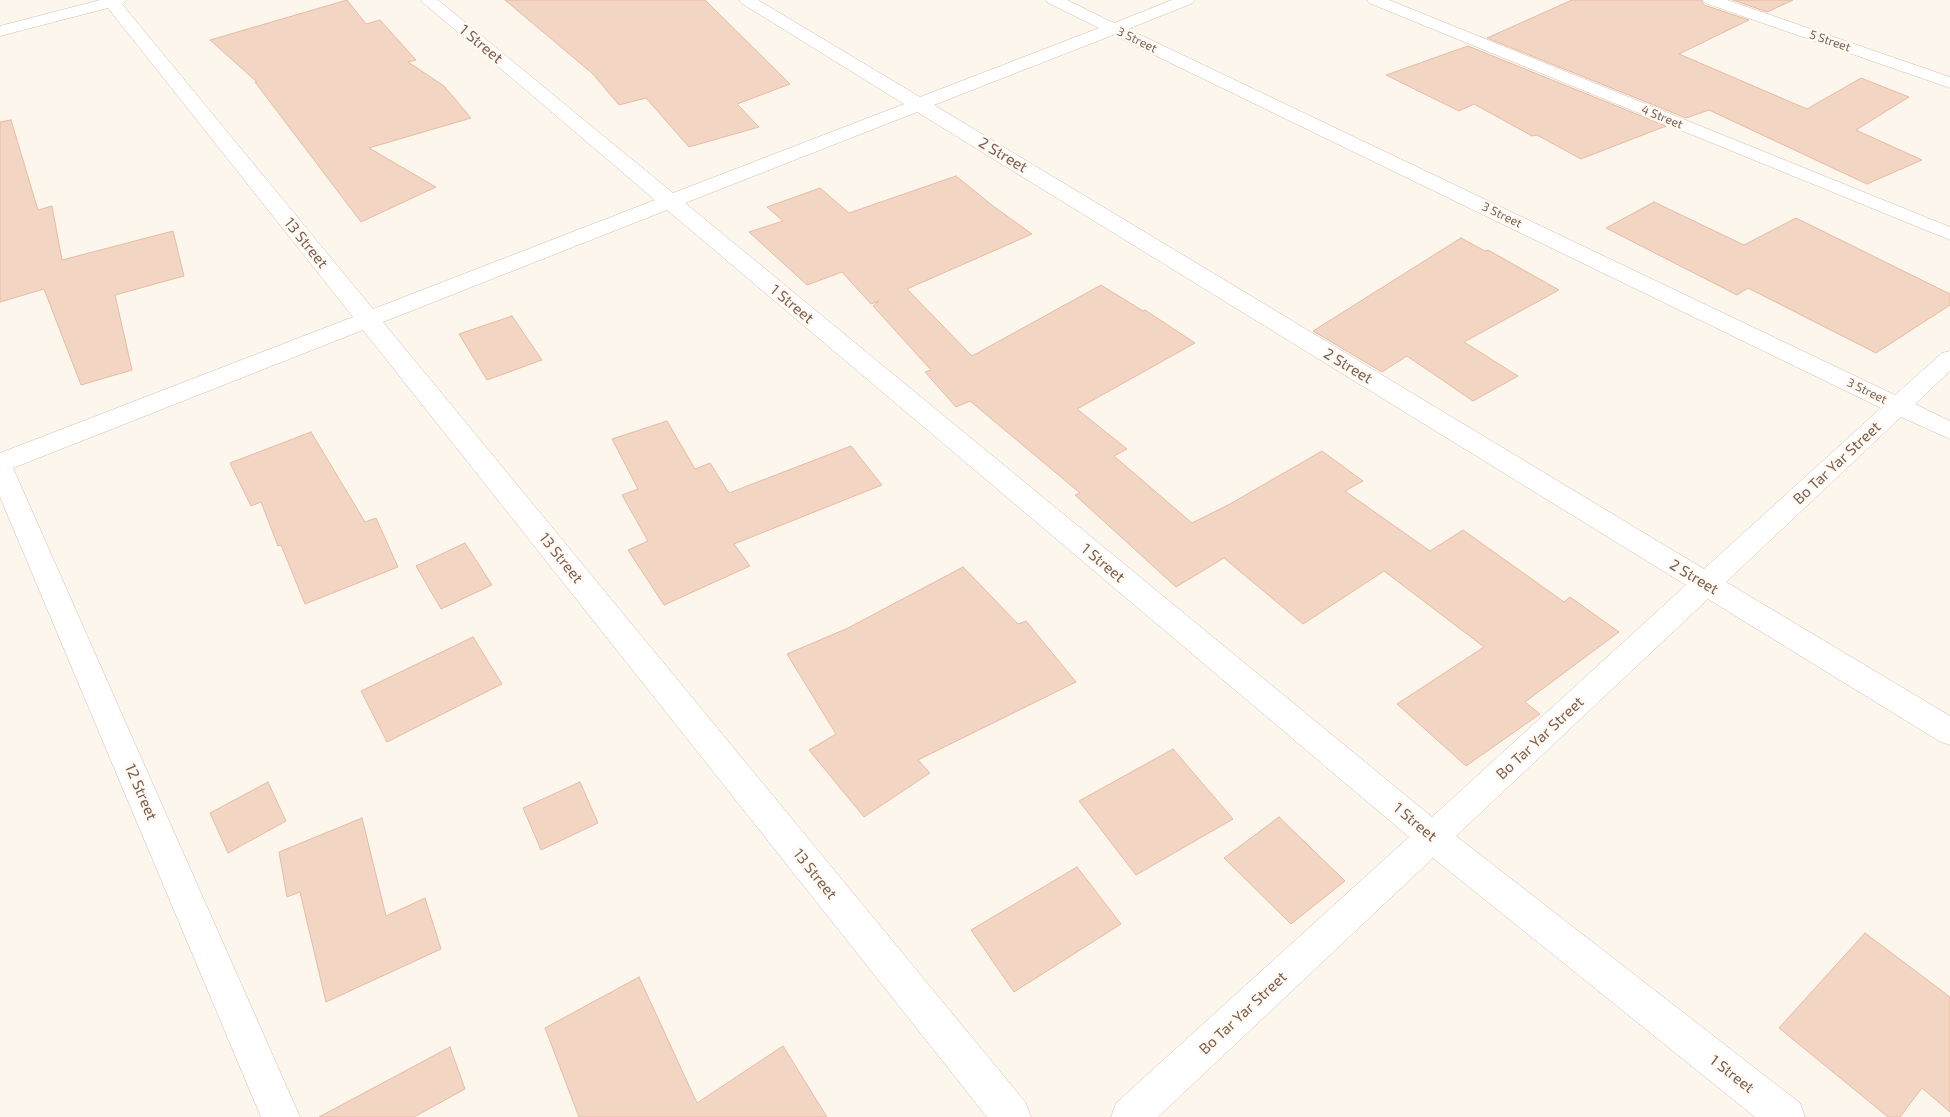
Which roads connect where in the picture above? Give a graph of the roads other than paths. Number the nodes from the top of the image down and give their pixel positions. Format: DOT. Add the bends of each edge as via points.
graph roads {
  1 [pos="428,0"];
  2 [pos="747,0"];
  3 [pos="1054,0"];
  4 [pos="1187,0"];
  5 [pos="1375,0"];
  6 [pos="1711,0"];
  7 [pos="113,1"];
  8 [pos="1114,29"];
  9 [pos="0,31"];
  10 [pos="1950,83"];
  11 [pos="919,104"];
  12 [pos="670,202"];
  13 [pos="1950,234"];
  14 [pos="368,320"];
  15 [pos="1950,358"];
  16 [pos="1899,406"];
  17 [pos="1950,430"];
  18 [pos="0,463"];
  19 [pos="0,467"];
  20 [pos="1707,584"];
  21 [pos="1950,732"];
  22 [pos="1432,837"];
  23 [pos="281,1117"];
  24 [pos="1012,1117"];
  25 [pos="1130,1117"];
  26 [pos="1786,1117"];
  1 -- 12 [label="street, 1 Street"];
  2 -- 11 [label="street, 2 Street"];
  3 -- 8 [label="street, 3 Street"];
  4 -- 8 [label="street"];
  5 -- 13 [label="street, 4 Street"];
  6 -- 10 [label="street, 5 Street"];
  7 -- 9 [label="street"];
  7 -- 14 [label="street, 13 Street"];
  8 -- 11 [label="street"];
  8 -- 16 [label="street, 3 Street"];
  11 -- 12 [label="street"];
  11 -- 20 [label="street, 2 Street"];
  12 -- 14 [label="street"];
  12 -- 22 [label="street, 1 Street"];
  14 -- 18 [label="street"];
  14 -- 24 [label="street, 13 Street"];
  15 -- 16 [label="street, Bo Tar Yar Street"];
  16 -- 17 [label="street, 3 Street"];
  16 -- 20 [label="street, Bo Tar Yar Street"];
  19 -- 23 [label="street, 12 Street"];
  20 -- 21 [label="street, 2 Street"];
  20 -- 22 [label="street, Bo Tar Yar Street"];
  22 -- 25 [label="street, Bo Tar Yar Street"];
  22 -- 26 [label="street, 1 Street"];
}
